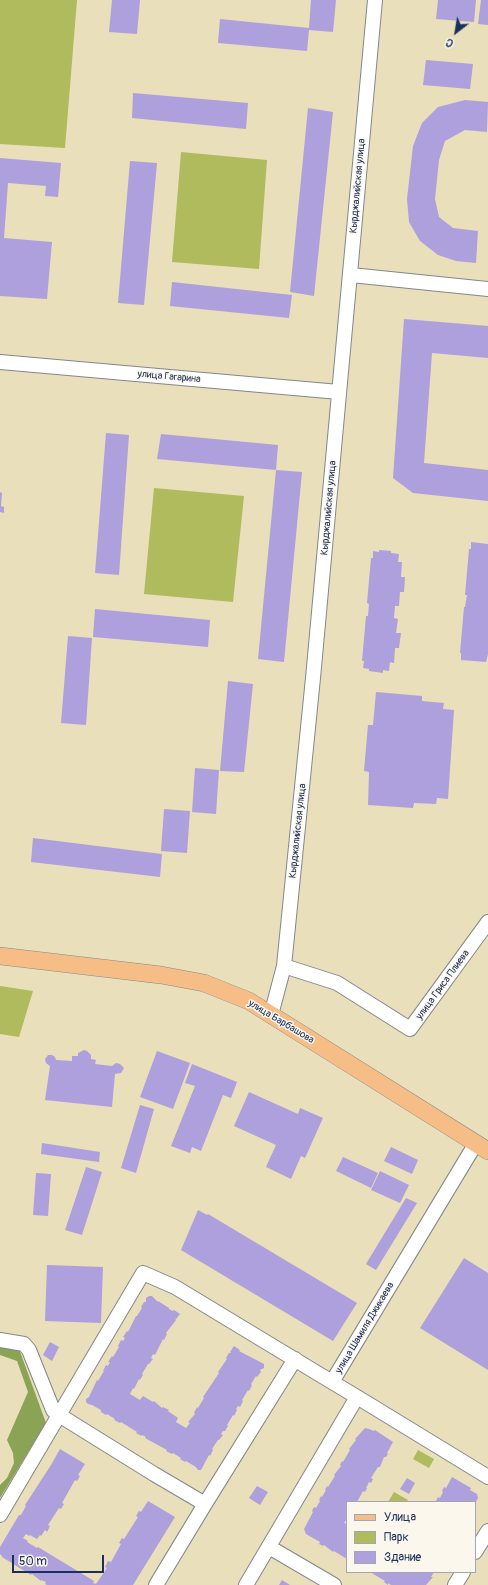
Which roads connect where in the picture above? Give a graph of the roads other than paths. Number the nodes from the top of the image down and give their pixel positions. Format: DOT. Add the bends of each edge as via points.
graph roads {
  1 [pos="375,0"];
  2 [pos="351,275"];
  3 [pos="488,289"];
  4 [pos="0,362"];
  5 [pos="339,392"];
  6 [pos="488,922"];
  7 [pos="0,956"];
  8 [pos="284,966"];
  9 [pos="271,1015"];
  10 [pos="482,1147"];
  11 [pos="0,1340"];
  12 [pos="295,1360"];
  13 [pos="332,1382"];
  14 [pos="357,1397"];
  15 [pos="59,1415"];
  16 [pos="488,1477"];
  17 [pos="204,1504"];
  18 [pos="0,1515"];
  19 [pos="488,1531"];
  20 [pos="269,1547"];
  21 [pos="476,1550"];
  22 [pos="462,1573"];
  23 [pos="156,1585"];
  24 [pos="246,1585"];
  25 [pos="334,1585"];
  26 [pos="455,1585"];
  1 -- 2 [label="street, Кырджалийская улица"];
  2 -- 3 [label="street"];
  2 -- 5 [label="street, Кырджалийская улица"];
  4 -- 5 [label="street, улица Гагарина"];
  5 -- 8 [label="street, Кырджалийская улица"];
  6 -- 8 [label="street, улица Гриса Плиева" via="410,1029 337,983"];
  7 -- 9 [label="main road, улица Барбашова" via="161,975 204,983 249,1001"];
  8 -- 9 [label="street, Кырджалийская улица"];
  9 -- 10 [label="main road, улица Барбашова"];
  10 -- 13 [label="street, улица Шамиля Джикаева"];
  11 -- 15 [label="street" via="24,1344 30,1350 53,1410"];
  12 -- 13 [label="street"];
  12 -- 15 [label="street" via="175,1287 143,1273"];
  12 -- 17 [label="street"];
  13 -- 14 [label="street, улица Шамиля Джикаева"];
  14 -- 16 [label="street, улица Шамиля Джикаева"];
  14 -- 20 [label="street"];
  15 -- 17 [label="street"];
  15 -- 18 [label="street"];
  17 -- 23 [label="street"];
  19 -- 21 [label="street"];
  20 -- 24 [label="street"];
  20 -- 25 [label="street"];
  22 -- 26 [label="street"];
}
